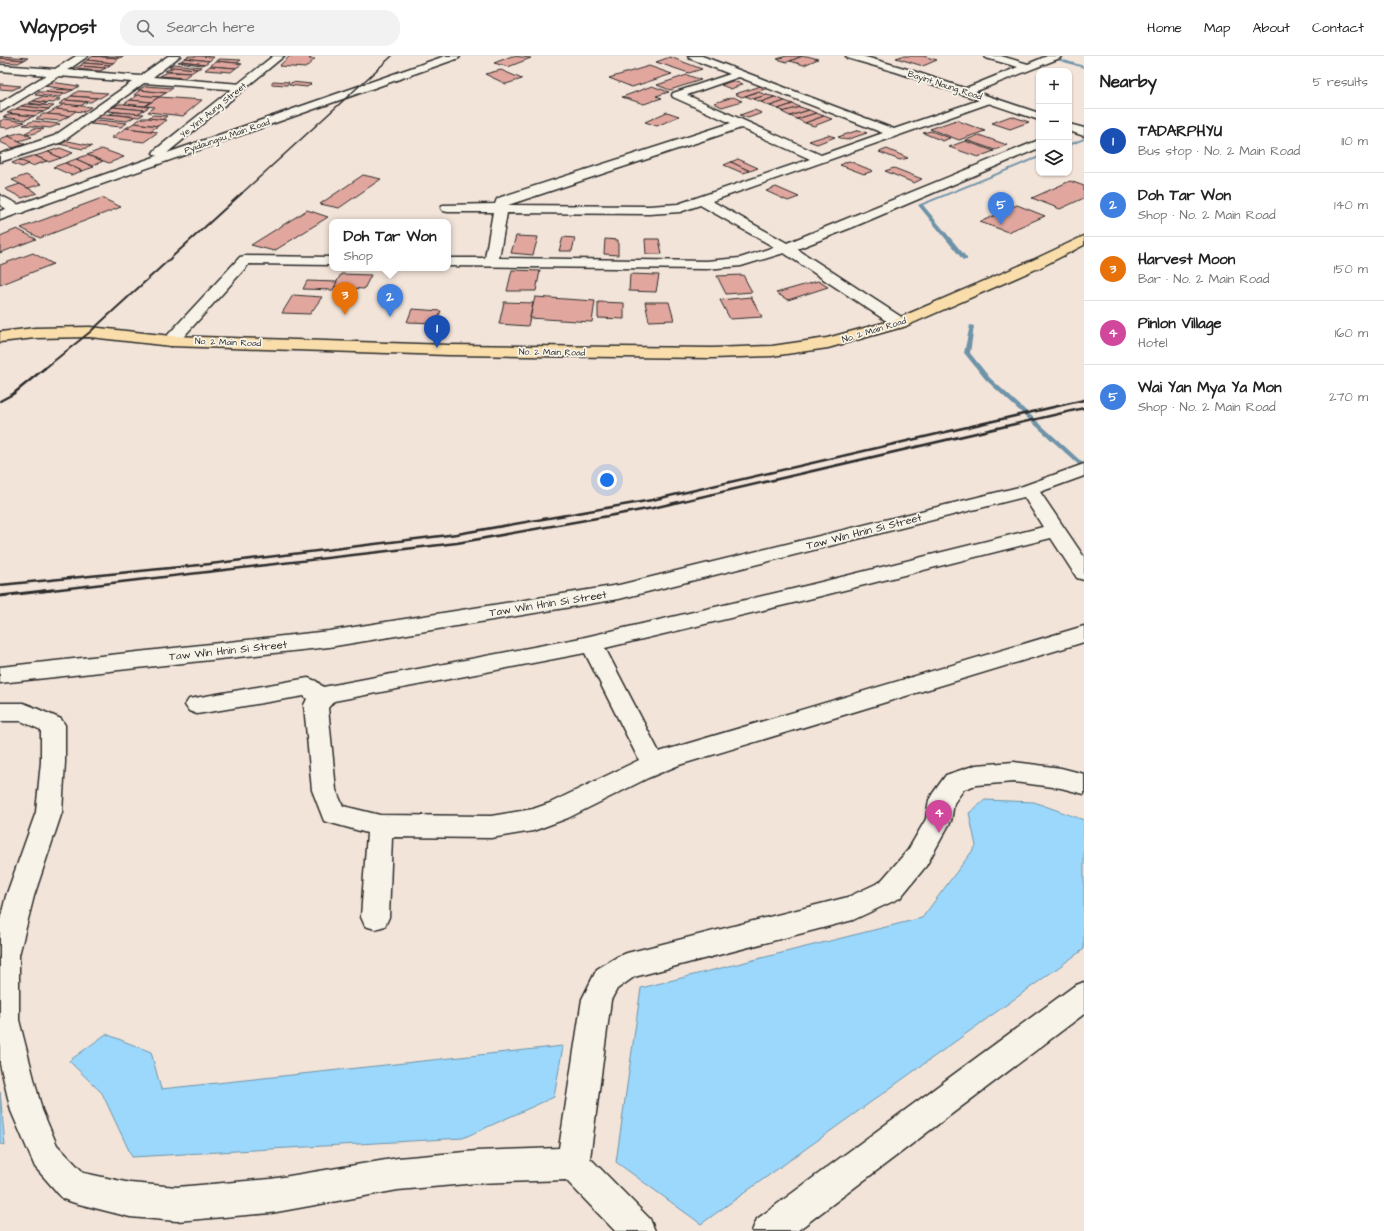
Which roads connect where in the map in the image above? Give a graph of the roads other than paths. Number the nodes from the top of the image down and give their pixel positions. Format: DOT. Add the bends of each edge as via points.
graph roads {
  1 [pos="84,56"];
  2 [pos="175,56"];
  3 [pos="279,56"];
  4 [pos="456,56"];
  5 [pos="696,56"];
  6 [pos="851,56"];
  7 [pos="990,56"];
  8 [pos="1056,56"];
  9 [pos="1028,67"];
  10 [pos="0,68"];
  11 [pos="57,73"];
  12 [pos="739,74"];
  13 [pos="142,80"];
  14 [pos="241,87"];
  15 [pos="965,92"];
  16 [pos="989,100"];
  17 [pos="0,108"];
  18 [pos="1036,116"];
  19 [pos="741,124"];
  20 [pos="894,133"];
  21 [pos="1036,145"];
  22 [pos="0,158"];
  23 [pos="820,159"];
  24 [pos="146,164"];
  25 [pos="0,199"];
  26 [pos="702,201"];
  27 [pos="448,208"];
  28 [pos="501,209"];
  29 [pos="18,210"];
  30 [pos="0,216"];
  31 [pos="1084,240"];
  32 [pos="786,248"];
  33 [pos="329,261"];
  34 [pos="451,262"];
  35 [pos="491,263"];
  36 [pos="900,323"];
  37 [pos="0,336"];
  38 [pos="171,341"];
  39 [pos="1084,470"];
  40 [pos="1029,490"];
  41 [pos="1056,530"];
  42 [pos="1084,573"];
  43 [pos="1084,634"];
  44 [pos="592,644"];
  45 [pos="0,675"];
  46 [pos="321,698"];
  47 [pos="197,705"];
  48 [pos="0,712"];
  49 [pos="654,765"];
  50 [pos="1084,784"];
  51 [pos="380,826"];
  52 [pos="375,917"];
  53 [pos="1084,996"];
  54 [pos="2,1020"];
  55 [pos="572,1164"];
  56 [pos="638,1231"];
  57 [pos="769,1231"];
  1 -- 11 [label="street"];
  2 -- 13 [label="street"];
  3 -- 14 [label="street, Ye Yint Aung Street"];
  4 -- 24 [label="street, Pyidaungsu Main Road"];
  5 -- 12 [label="street"];
  6 -- 15 [label="street, Bayint Naung Road"];
  7 -- 9 [label="street"];
  8 -- 9 [label="street"];
  9 -- 15 [label="street"];
  10 -- 11 [label="street"];
  11 -- 13 [label="street"];
  11 -- 17 [label="street"];
  12 -- 19 [label="street" via="677,95"];
  12 -- 20 [label="street"];
  13 -- 14 [label="street"];
  13 -- 22 [label="street" via="58,139"];
  14 -- 24 [label="street, Ye Yint Aung Street"];
  15 -- 16 [label="street, Bayint Naung Road"];
  16 -- 18 [label="street, Bayint Naung Road"];
  16 -- 20 [label="street"];
  19 -- 23 [label="street"];
  19 -- 28 [label="street" via="506,200 502,202"];
  20 -- 23 [label="street"];
  21 -- 32 [label="street"];
  23 -- 26 [label="street"];
  24 -- 29 [label="street, Pyidaungsu Main Road"];
  25 -- 29 [label="street"];
  26 -- 28 [label="street" via="680,208 649,210"];
  26 -- 32 [label="street"];
  27 -- 28 [label="street"];
  28 -- 35 [label="street"];
  29 -- 30 [label="street, Pyidaungsu Main Road"];
  31 -- 36 [label="main road, No. 2 Main Road"];
  32 -- 35 [label="street" via="741,262 706,265"];
  32 -- 36 [label="street"];
  33 -- 38 [label="street" via="245,260"];
  34 -- 35 [label="street"];
  36 -- 38 [label="main road, No. 2 Main Road" via="828,343 772,351 712,353 448,350"];
  37 -- 38 [label="main road, No. 2 Main Road" via="90,332"];
  39 -- 40 [label="street, Taw Win Hnin Si Street"];
  40 -- 41 [label="street"];
  40 -- 45 [label="street, Taw Win Hnin Si Street" via="619,592 329,639"];
  41 -- 42 [label="street"];
  41 -- 44 [label="street"];
  43 -- 49 [label="street" via="672,757"];
  44 -- 46 [label="street" via="327,694"];
  44 -- 49 [label="street"];
  46 -- 47 [label="street" via="308,688"];
  46 -- 51 [label="street" via="316,705 316,719 324,790 333,814"];
  48 -- 54 [label="street" via="23,712 53,725 49,812 20,896 5,955"];
  49 -- 51 [label="street" via="559,811 533,820 491,826"];
  50 -- 55 [label="street" via="1061,778 1014,772 976,775 955,782 942,800 938,821 917,858 890,890 853,908 627,966 607,979 597,999"];
  51 -- 52 [label="street"];
  53 -- 57 [label="street"];
  54 -- 55 [label="street" via="27,1111 46,1156 75,1187 130,1200 177,1204 271,1196 398,1174 477,1167"];
  55 -- 56 [label="street"];
}
